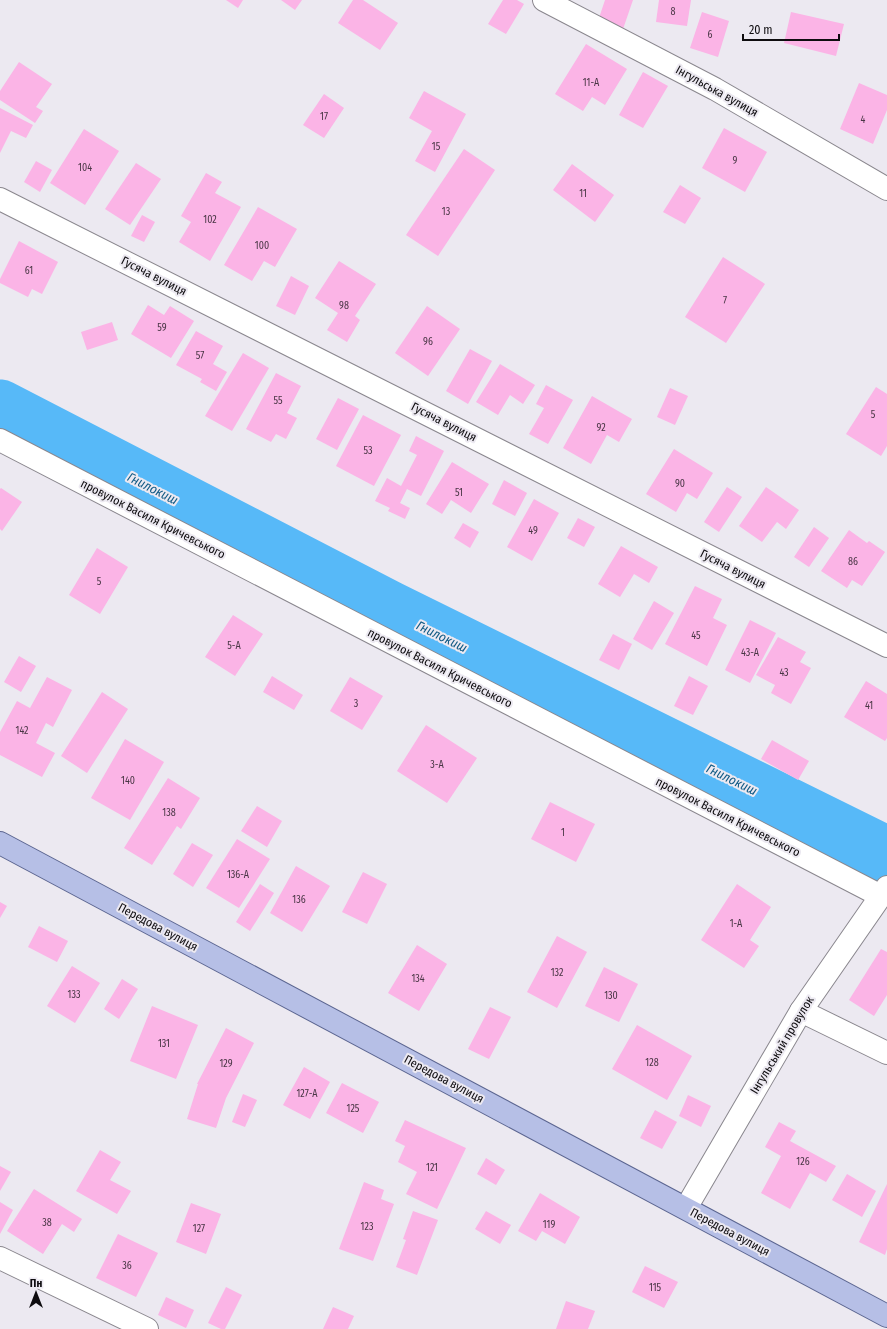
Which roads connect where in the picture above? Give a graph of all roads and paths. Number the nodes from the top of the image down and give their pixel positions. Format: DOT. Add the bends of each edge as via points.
graph roads {
  1 [pos="544,0"];
  2 [pos="887,189"];
  3 [pos="0,199"];
  4 [pos="0,440"];
  5 [pos="887,646"];
  6 [pos="0,843"];
  7 [pos="884,891"];
  8 [pos="801,1011"];
  9 [pos="887,1053"];
  10 [pos="686,1208"];
  11 [pos="0,1258"];
  12 [pos="887,1316"];
  13 [pos="147,1329"];
  1 -- 2 [label="street, Інгульська вулиця" via="715,88"];
  3 -- 5 [label="street, Гусяча вулиця"];
  4 -- 7 [label="street, провулок Василя Кричевського"];
  6 -- 10 [label="main road, Передова вулиця"];
  7 -- 8 [label="street, Інгульський провулок"];
  8 -- 9 [label="street"];
  8 -- 10 [label="street, Інгульський провулок"];
  10 -- 12 [label="main road, Передова вулиця"];
  11 -- 13 [label="street"];
}
